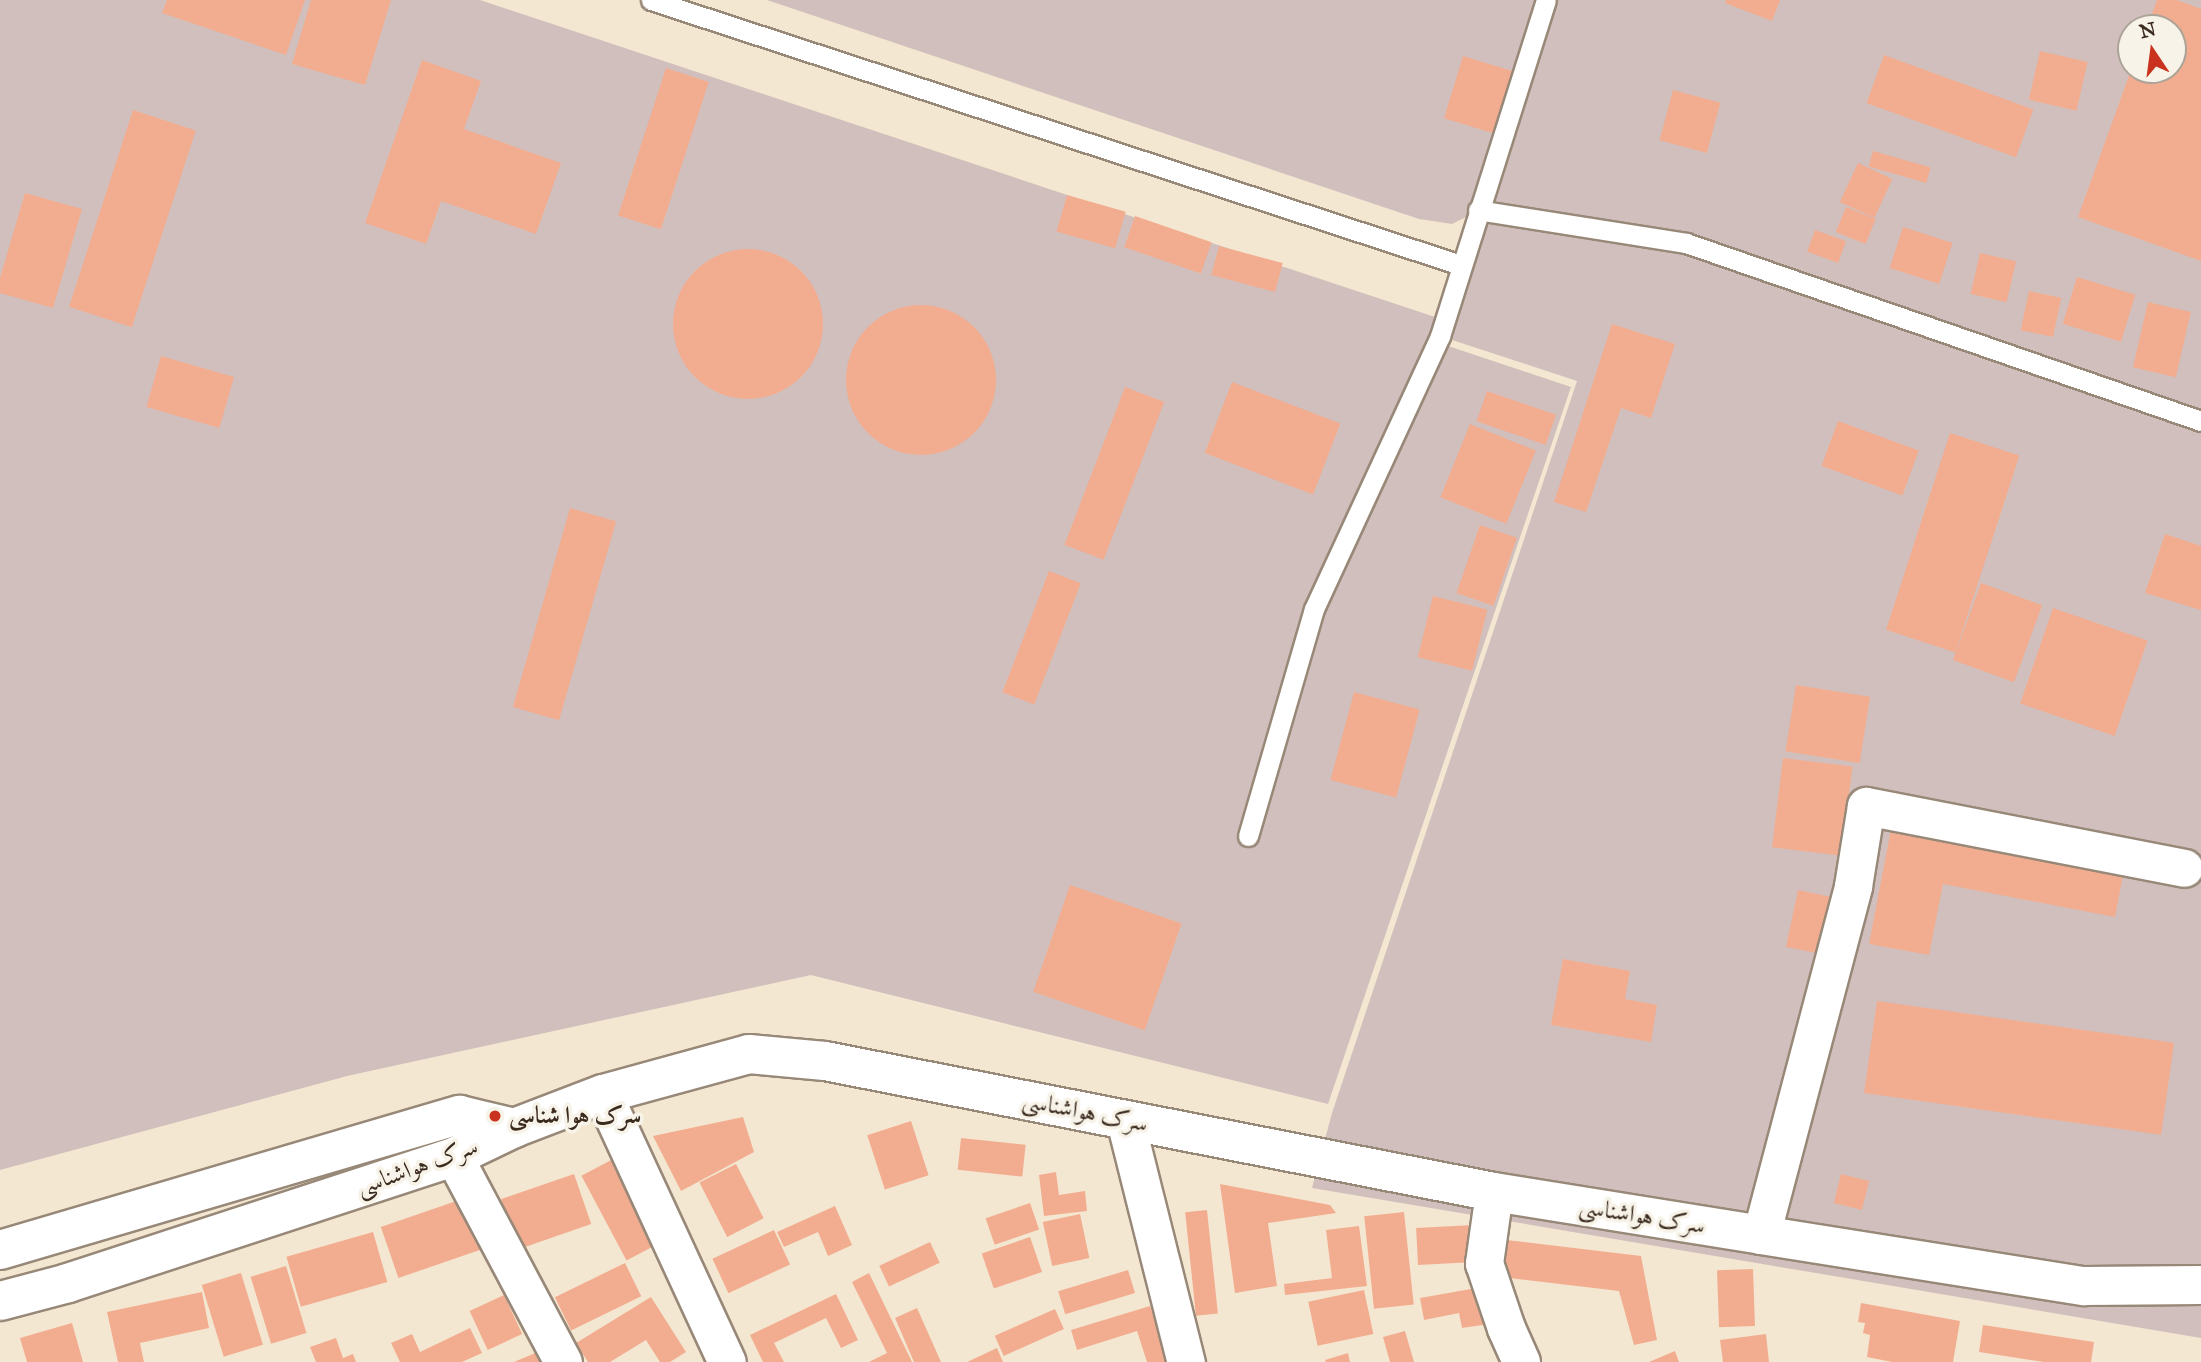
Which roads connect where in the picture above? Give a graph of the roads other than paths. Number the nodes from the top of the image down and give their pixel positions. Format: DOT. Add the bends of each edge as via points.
graph roads {
  1 [pos="651,0"];
  2 [pos="1546,0"];
  3 [pos="1478,210"];
  4 [pos="1461,265"];
  5 [pos="2201,421"];
  6 [pos="1248,836"];
  7 [pos="2184,867"];
  8 [pos="603,1094"];
  9 [pos="1125,1120"];
  10 [pos="514,1128"];
  11 [pos="454,1157"];
  12 [pos="1494,1192"];
  13 [pos="1761,1235"];
  14 [pos="0,1250"];
  15 [pos="2201,1285"];
  16 [pos="0,1301"];
  17 [pos="563,1362"];
  18 [pos="727,1362"];
  19 [pos="1186,1362"];
  20 [pos="1521,1362"];
  1 -- 4 [label="lane"];
  2 -- 3 [label="lane"];
  3 -- 4 [label="lane"];
  3 -- 5 [label="lane" via="1686,243"];
  4 -- 6 [label="lane" via="1440,336 1314,609"];
  7 -- 13 [label="street" via="1866,806 1853,886"];
  8 -- 9 [label="street, سرک هواشناسی" via="749,1054 825,1061"];
  8 -- 10 [label="street, سرک هواشناسی"];
  8 -- 18 [label="street"];
  9 -- 12 [label="street, سرک هواشناسی"];
  9 -- 19 [label="street"];
  10 -- 11 [label="street, سرک هواشناسی"];
  10 -- 14 [label="street" via="460,1115"];
  11 -- 16 [label="street, سرک هواشناسی"];
  11 -- 17 [label="street"];
  12 -- 13 [label="street, سرک هواشناسی"];
  12 -- 20 [label="street" via="1484,1263"];
  13 -- 15 [label="street, سرک هواشناسی" via="2084,1286"];
}
